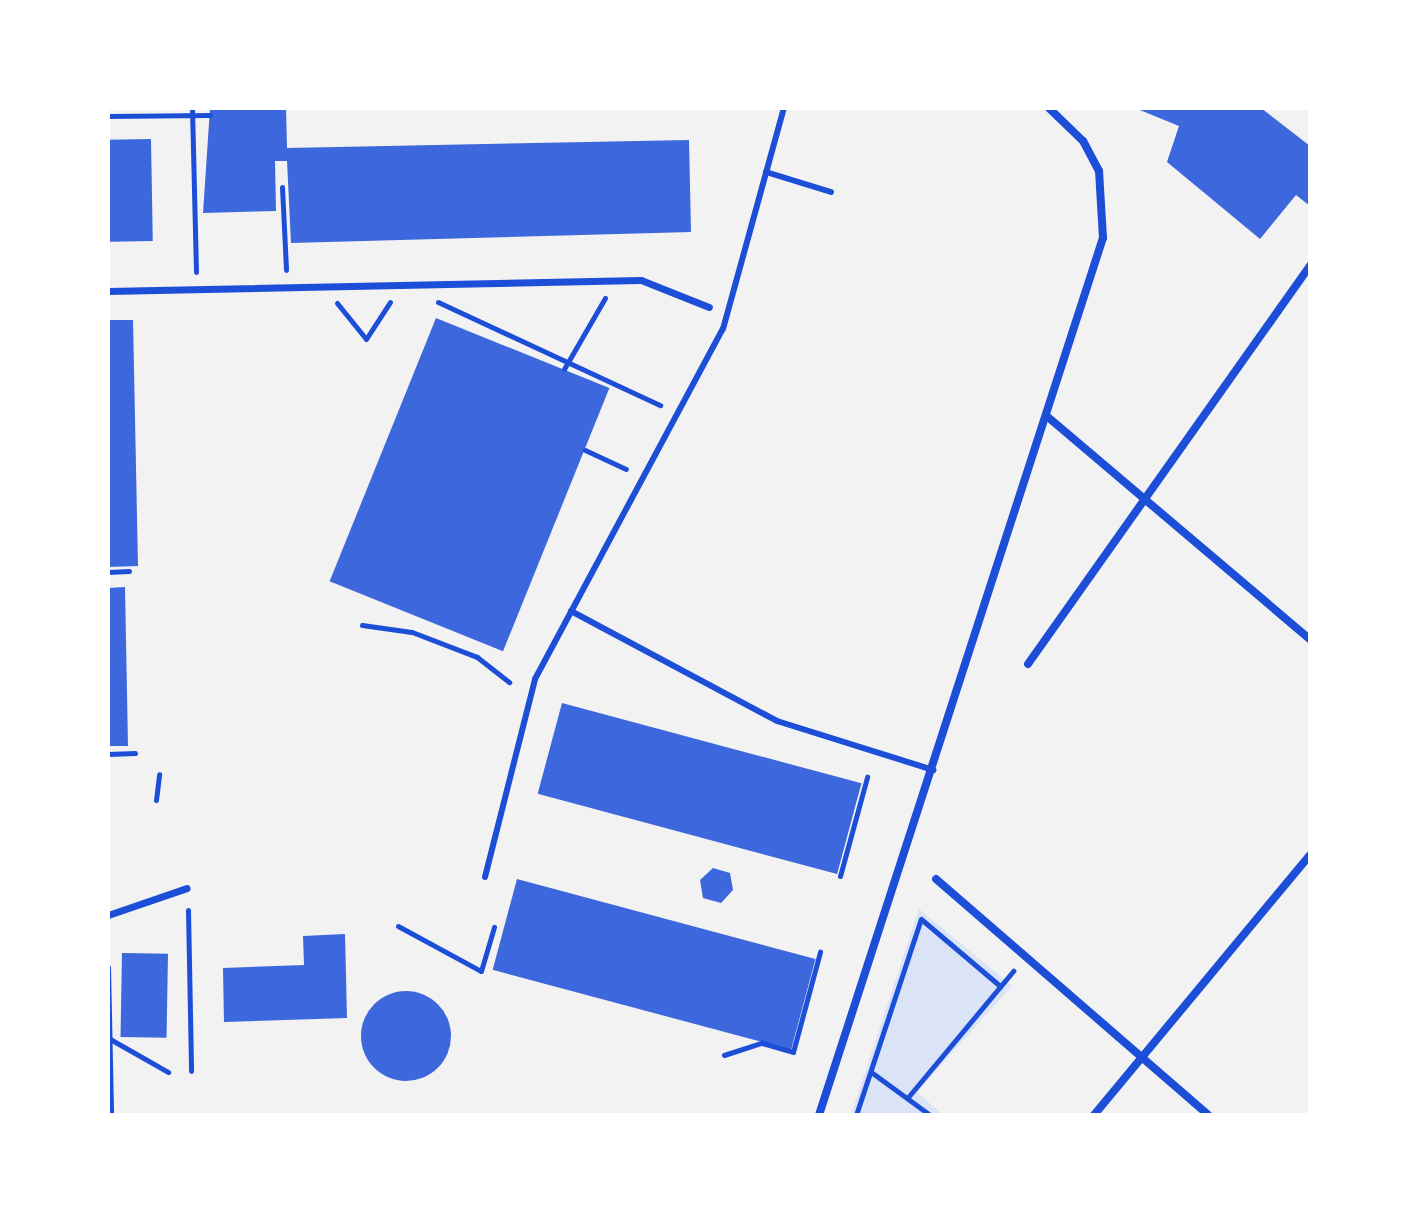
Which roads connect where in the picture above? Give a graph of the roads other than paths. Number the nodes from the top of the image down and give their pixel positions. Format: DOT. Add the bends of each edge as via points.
graph roads {
  1 [pos="784,108"];
  2 [pos="1049,108"];
  3 [pos="766,172"];
  4 [pos="831,192"];
  5 [pos="1310,266"];
  6 [pos="108,291"];
  7 [pos="709,307"];
  8 [pos="1049,418"];
  9 [pos="1145,502"];
  10 [pos="571,611"];
  11 [pos="1310,639"];
  12 [pos="1028,664"];
  13 [pos="933,770"];
  14 [pos="1310,855"];
  15 [pos="485,877"];
  16 [pos="936,879"];
  17 [pos="187,888"];
  18 [pos="108,915"];
  19 [pos="1140,1060"];
  20 [pos="819,1115"];
  21 [pos="1094,1115"];
  22 [pos="1208,1115"];
  1 -- 3 [label="lane"];
  2 -- 8 [label="street" via="1083,141 1105,205 1103,238"];
  3 -- 4 [label="lane"];
  3 -- 10 [label="lane" via="723,329"];
  5 -- 9 [label="street"];
  6 -- 7 [label="street" via="641,280"];
  8 -- 9 [label="street"];
  8 -- 13 [label="street"];
  9 -- 11 [label="street"];
  9 -- 12 [label="street"];
  10 -- 13 [label="lane" via="777,721"];
  10 -- 15 [label="lane" via="533,686"];
  13 -- 20 [label="street"];
  14 -- 19 [label="street"];
  16 -- 19 [label="street" via="1113,1028"];
  17 -- 18 [label="street"];
  19 -- 21 [label="street"];
  19 -- 22 [label="street"];
}
